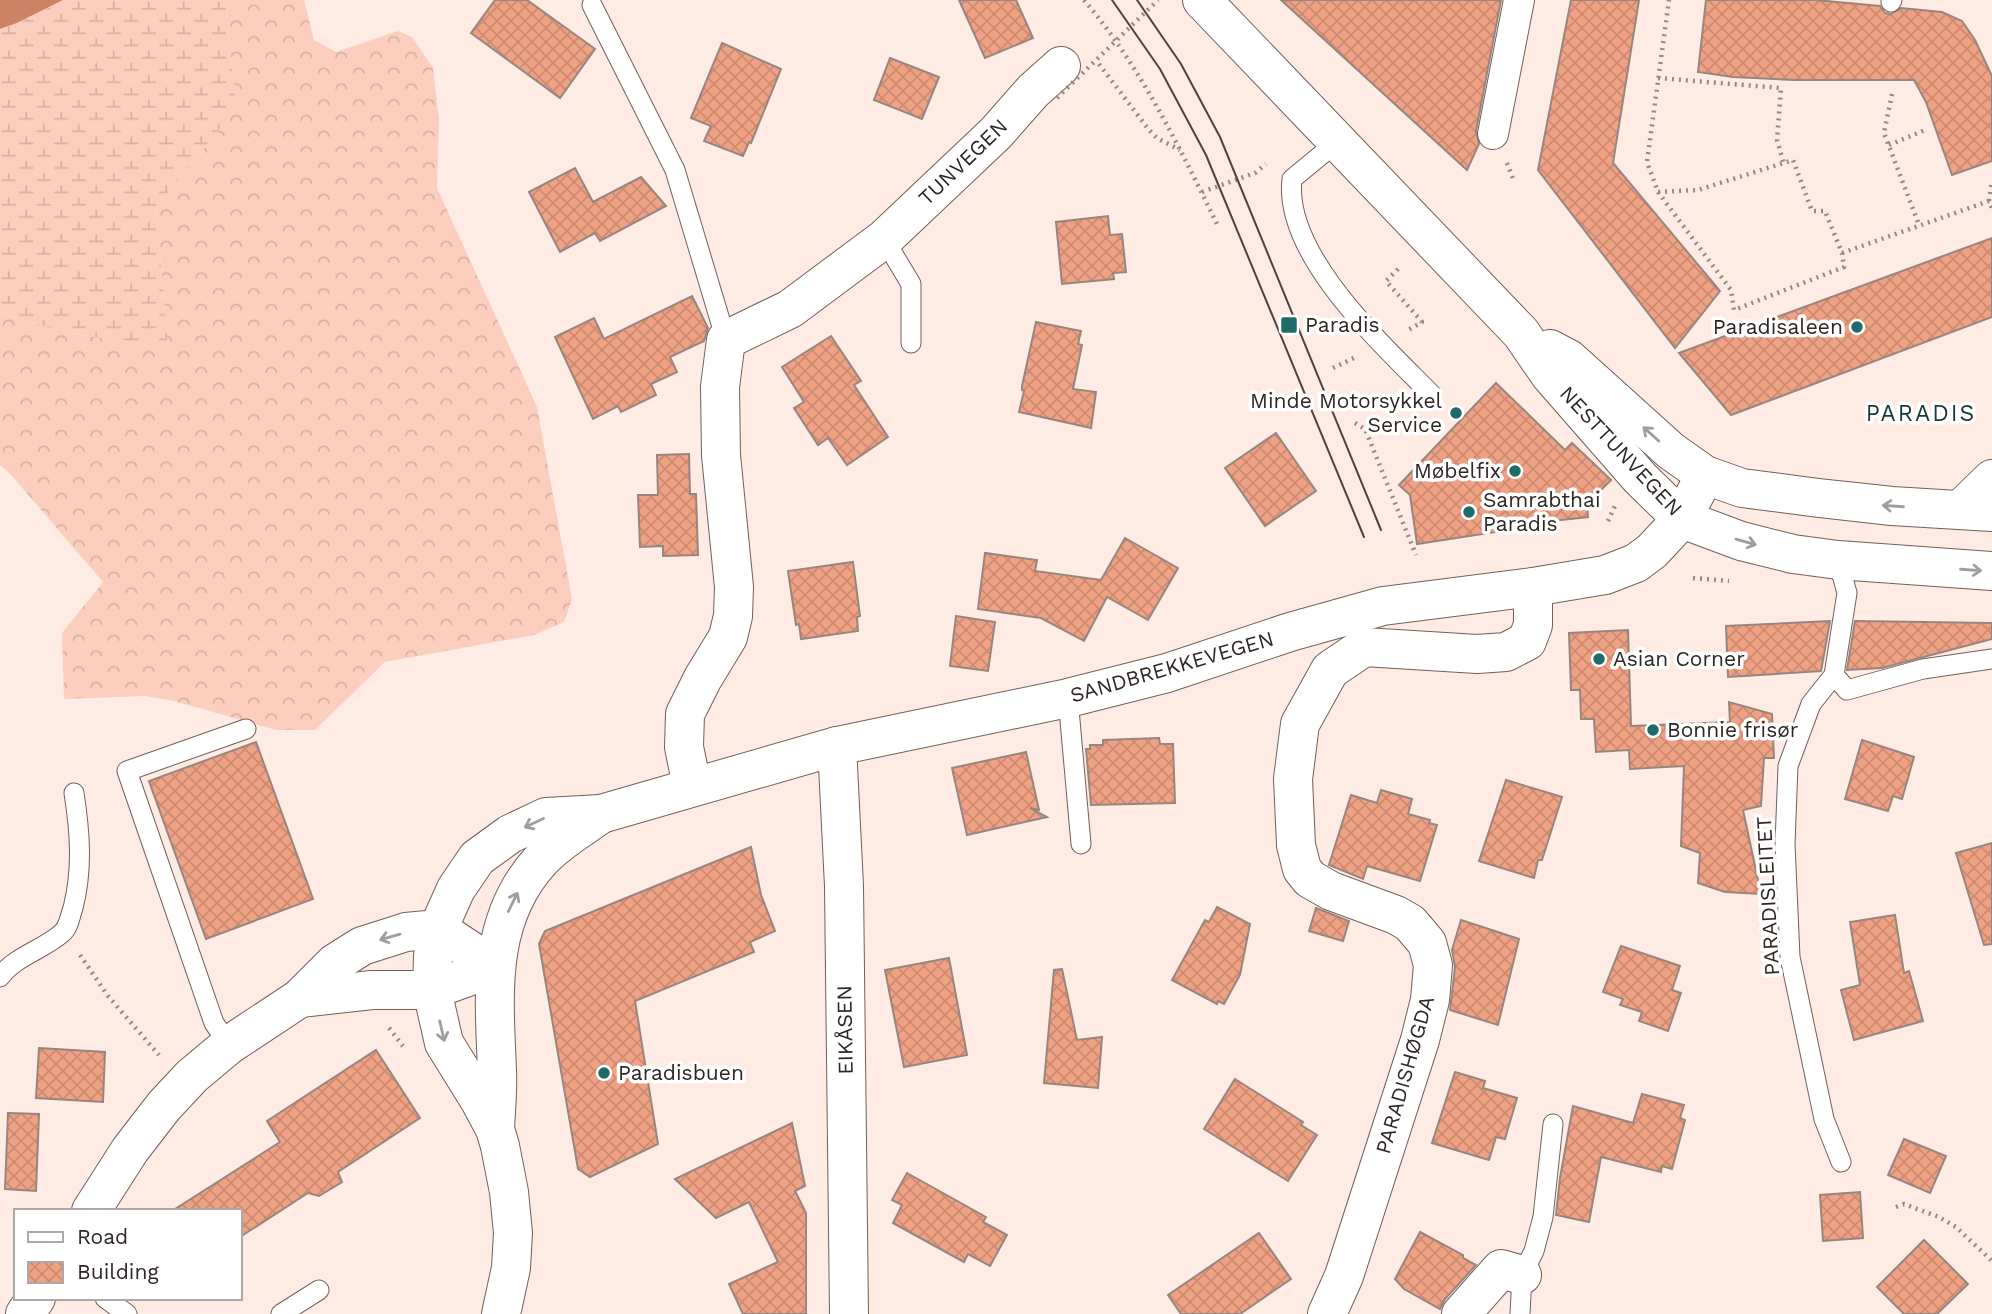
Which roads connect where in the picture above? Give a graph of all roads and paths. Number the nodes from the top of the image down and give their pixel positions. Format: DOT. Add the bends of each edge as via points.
graph roads {
  1 [pos="1084,0"];
  2 [pos="1158,0"];
  3 [pos="1202,0"];
  4 [pos="1519,0"];
  5 [pos="1669,0"];
  6 [pos="592,5"];
  7 [pos="1658,78"];
  8 [pos="1059,82"];
  9 [pos="1892,94"];
  10 [pos="1925,130"];
  11 [pos="1493,134"];
  12 [pos="1337,142"];
  13 [pos="1889,145"];
  14 [pos="1181,150"];
  15 [pos="1784,164"];
  16 [pos="1255,173"];
  17 [pos="1992,181"];
  18 [pos="1202,192"];
  19 [pos="1658,192"];
  20 [pos="1989,201"];
  21 [pos="1992,208"];
  22 [pos="1919,225"];
  23 [pos="1219,228"];
  24 [pos="884,239"];
  25 [pos="1842,253"];
  26 [pos="1398,269"];
  27 [pos="1422,322"];
  28 [pos="1521,333"];
  29 [pos="726,340"];
  30 [pos="911,343"];
  31 [pos="1432,395"];
  32 [pos="1355,423"];
  33 [pos="1705,475"];
  34 [pos="1992,479"];
  35 [pos="1976,511"];
  36 [pos="1682,519"];
  37 [pos="1416,555"];
  38 [pos="1838,560"];
  39 [pos="1992,571"];
  40 [pos="1533,587"];
  41 [pos="1992,659"];
  42 [pos="1834,675"];
  43 [pos="1068,698"];
  44 [pos="246,729"];
  45 [pos="837,746"];
  46 [pos="692,786"];
  47 [pos="74,793"];
  48 [pos="601,814"];
  49 [pos="1081,844"];
  50 [pos="438,929"];
  51 [pos="64,931"];
  52 [pos="495,967"];
  53 [pos="0,977"];
  54 [pos="432,990"];
  55 [pos="300,998"];
  56 [pos="229,1045"];
  57 [pos="160,1057"];
  58 [pos="1553,1124"];
  59 [pos="495,1129"];
  60 [pos="1840,1162"];
  61 [pos="1896,1207"];
  62 [pos="92,1209"];
  63 [pos="1992,1261"];
  64 [pos="1522,1275"];
  65 [pos="319,1290"];
  66 [pos="108,1300"];
  67 [pos="127,1314"];
  68 [pos="281,1314"];
  69 [pos="501,1314"];
  70 [pos="849,1314"];
  71 [pos="1327,1314"];
  72 [pos="1461,1314"];
  73 [pos="1520,1314"];
  1 -- 14 [label="path" via="1131,62"];
  2 -- 8 [label="path, bridge"];
  3 -- 12 [label="main road, NESTTUNVEGEN"];
  4 -- 11 [label="street"];
  5 -- 7 [label="path"];
  6 -- 29 [label="lane" via="675,170"];
  7 -- 15 [label="path" via="1781,88 1777,141"];
  7 -- 19 [label="path" via="1647,162"];
  8 -- 14 [label="path" via="1082,60 1102,65 1149,130"];
  8 -- 24 [label="main road, TUNVEGEN" via="1033,91 996,133"];
  9 -- 13 [label="path" via="1884,133"];
  10 -- 13 [label="path"];
  12 -- 28 [label="main road, NESTTUNVEGEN"];
  12 -- 31 [label="lane" via="1292,179 1293,212 1326,279"];
  13 -- 22 [label="path"];
  14 -- 18 [label="path"];
  15 -- 19 [label="path" via="1698,190"];
  15 -- 25 [label="path" via="1793,160 1812,211 1825,211"];
  16 -- 18 [label="path"];
  17 -- 20 [label="path"];
  18 -- 23 [label="path"];
  19 -- 25 [label="path" via="1731,290 1734,310 1844,267"];
  20 -- 21 [label="path"];
  20 -- 22 [label="path"];
  22 -- 25 [label="path"];
  24 -- 29 [label="main road, TUNVEGEN" via="790,309"];
  24 -- 30 [label="lane" via="911,284"];
  26 -- 27 [label="path" via="1386,281"];
  33 -- 28 [label="main road, NESTTUNVEGEN, one-way" via="1671,451 1569,359"];
  28 -- 36 [label="main road, NESTTUNVEGEN" via="1550,375"];
  29 -- 46 [label="main road" via="720,387 721,455 733,616 728,637 685,714 684,747"];
  32 -- 37 [label="path" via="1365,429"];
  35 -- 33 [label="main road, NESTTUNVEGEN, one-way" via="1742,488"];
  33 -- 36 [label="main road, SANDBREKKEVEGEN"];
  34 -- 35 [label="main road"];
  36 -- 38 [label="main road, NESTTUNVEGEN, one-way" via="1741,541"];
  36 -- 40 [label="main road, SANDBREKKEVEGEN" via="1636,563 1605,575"];
  38 -- 39 [label="main road, NESTTUNVEGEN, one-way"];
  38 -- 42 [label="lane, PARADISLEITET" via="1847,593"];
  40 -- 43 [label="main road, SANDBREKKEVEGEN" via="1382,606 1167,673"];
  40 -- 71 [label="main road, PARADISHØGDA" via="1534,625 1527,641 1506,652 1477,654 1364,647 1329,670 1300,724 1293,779 1296,845 1302,869 1331,891 1410,923 1427,943 1433,965 1420,1040 1344,1276"];
  41 -- 42 [label="lane" via="1923,668 1846,690"];
  42 -- 60 [label="lane, PARADISLEITET" via="1811,704 1788,766 1784,844 1790,957 1824,1118"];
  43 -- 45 [label="main road, SANDBREKKEVEGEN"];
  43 -- 49 [label="lane"];
  44 -- 56 [label="lane" via="127,771 214,1023"];
  45 -- 46 [label="main road, SANDBREKKEVEGEN"];
  45 -- 70 [label="main road, EIKÅSEN" via="844,886"];
  46 -- 48 [label="main road, SANDBREKKEVEGEN"];
  47 -- 51 [label="lane" via="81,856 78,889"];
  48 -- 50 [label="main road, one-way" via="546,817 510,834 477,859 456,889"];
  52 -- 48 [label="main road, one-way" via="504,920 519,891 542,859"];
  50 -- 52 [label="main road"];
  50 -- 54 [label="main road"];
  50 -- 55 [label="main road, one-way" via="406,932 362,946 335,963"];
  51 -- 53 [label="lane" via="7,967"];
  51 -- 57 [label="path" via="108,996"];
  52 -- 54 [label="main road"];
  52 -- 59 [label="main road"];
  54 -- 55 [label="main road" via="372,990"];
  54 -- 59 [label="main road, one-way" via="444,1043"];
  55 -- 56 [label="main road"];
  56 -- 62 [label="main road" via="164,1106"];
  58 -- 64 [label="lane" via="1543,1217"];
  59 -- 69 [label="main road" via="513,1233 512,1268"];
  61 -- 63 [label="path" via="1904,1204 1939,1217"];
  64 -- 72 [label="main road" via="1501,1269"];
  64 -- 73 [label="lane"];
  65 -- 68 [label="lane"];
  66 -- 67 [label="lane"];
}
